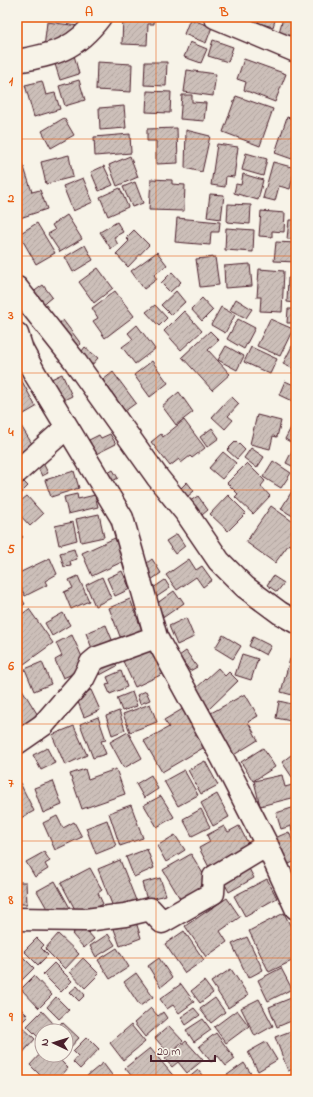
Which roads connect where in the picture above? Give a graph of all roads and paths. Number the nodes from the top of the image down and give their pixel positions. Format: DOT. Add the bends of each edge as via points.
graph roads {
  1 [pos="100,17"];
  2 [pos="215,17"];
  3 [pos="296,51"];
  4 [pos="17,61"];
  5 [pos="17,288"];
  6 [pos="17,334"];
  7 [pos="67,427"];
  8 [pos="17,472"];
  9 [pos="296,622"];
  10 [pos="156,637"];
  11 [pos="17,743"];
  12 [pos="267,845"];
  13 [pos="296,908"];
  14 [pos="17,918"];
  1 -- 4 [label="street" via="90,30 69,47 46,56"];
  2 -- 3 [label="street"];
  5 -- 9 [label="street" via="74,360 219,561 245,587"];
  6 -- 7 [label="street" via="25,356"];
  7 -- 8 [label="street"];
  7 -- 10 [label="street" via="122,518"];
  10 -- 11 [label="street" via="97,658 91,663 83,679 43,726"];
  10 -- 12 [label="street"];
  12 -- 13 [label="street"];
  12 -- 14 [label="street" via="214,877 213,893 162,922 150,909 86,920"];
}
